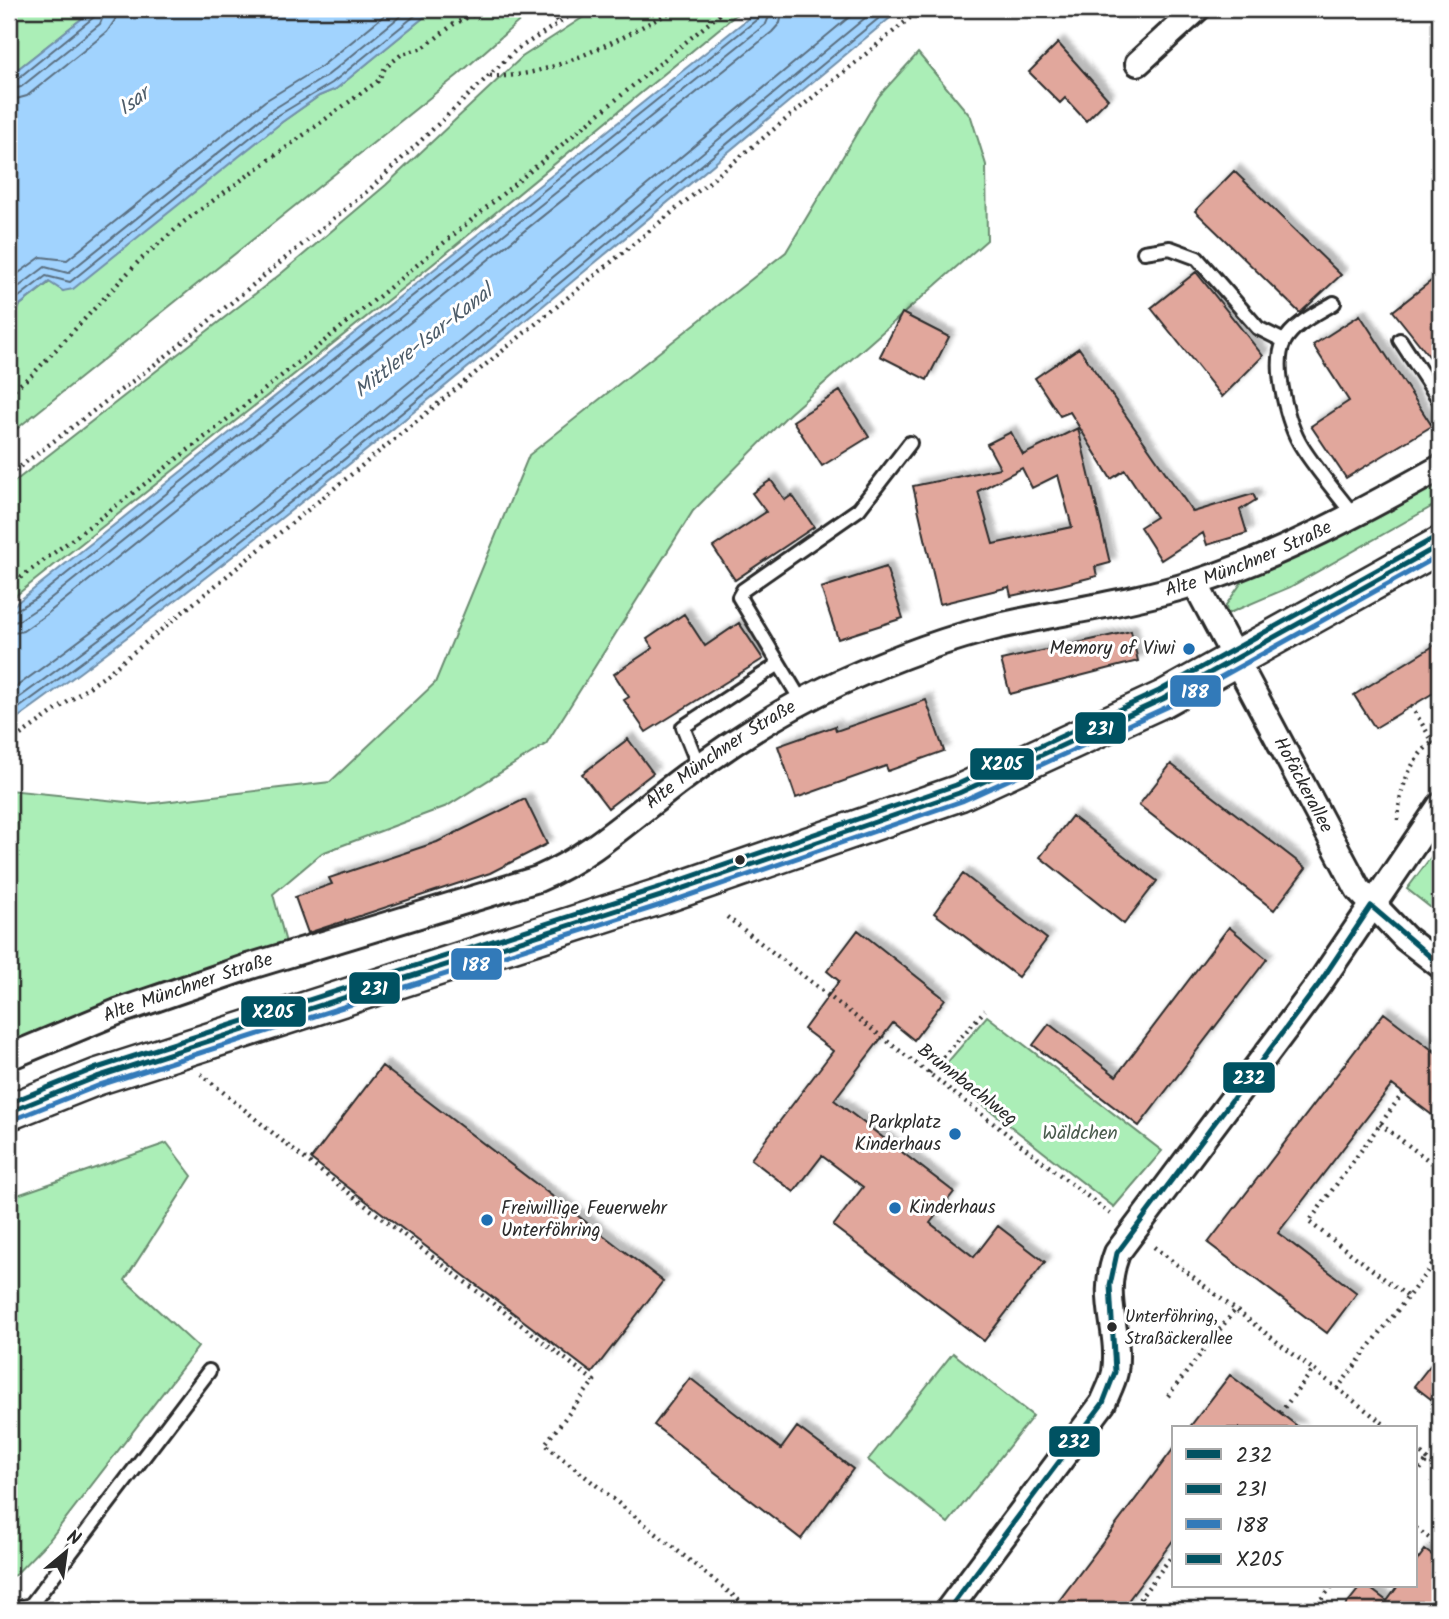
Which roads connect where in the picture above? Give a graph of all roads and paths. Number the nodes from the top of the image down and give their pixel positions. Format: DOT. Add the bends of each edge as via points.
graph roads {
  1 [pos="485,9"];
  2 [pos="547,9"];
  3 [pos="581,9"];
  4 [pos="677,9"];
  5 [pos="726,9"];
  6 [pos="921,9"];
  7 [pos="1197,9"];
  8 [pos="559,23"];
  9 [pos="1138,63"];
  10 [pos="489,76"];
  11 [pos="1144,252"];
  12 [pos="1335,303"];
  13 [pos="1400,340"];
  14 [pos="1284,341"];
  15 [pos="9,393"];
  16 [pos="1440,401"];
  17 [pos="910,443"];
  18 [pos="1440,468"];
  19 [pos="9,475"];
  20 [pos="1354,516"];
  21 [pos="1440,545"];
  22 [pos="1195,583"];
  23 [pos="9,586"];
  24 [pos="1236,659"];
  25 [pos="779,664"];
  26 [pos="802,702"];
  27 [pos="1411,706"];
  28 [pos="1440,738"];
  29 [pos="1433,741"];
  30 [pos="9,744"];
  31 [pos="1440,753"];
  32 [pos="699,767"];
  33 [pos="1440,806"];
  34 [pos="1404,858"];
  35 [pos="1371,906"];
  36 [pos="727,917"];
  37 [pos="1440,965"];
  38 [pos="985,1010"];
  39 [pos="1440,1043"];
  40 [pos="1434,1051"];
  41 [pos="9,1057"];
  42 [pos="929,1073"];
  43 [pos="200,1074"];
  44 [pos="1403,1093"];
  45 [pos="9,1112"];
  46 [pos="1380,1124"];
  47 [pos="1440,1169"];
  48 [pos="1132,1230"];
  49 [pos="1440,1255"];
  50 [pos="1407,1296"];
  51 [pos="1235,1310"];
  52 [pos="1313,1370"];
  53 [pos="209,1371"];
  54 [pos="1337,1389"];
  55 [pos="1168,1396"];
  56 [pos="1280,1413"];
  57 [pos="1385,1426"];
  58 [pos="1418,1451"];
  59 [pos="1428,1459"];
  60 [pos="1440,1471"];
  61 [pos="1418,1472"];
  62 [pos="1418,1530"];
  63 [pos="1440,1546"];
  64 [pos="1172,1556"];
  65 [pos="1330,1588"];
  66 [pos="1140,1598"];
  67 [pos="1135,1605"];
  68 [pos="30,1608"];
  69 [pos="11,1610"];
  70 [pos="751,1610"];
  71 [pos="948,1610"];
  72 [pos="1157,1610"];
  73 [pos="1313,1610"];
  1 -- 15 [label="path" via="454,24 423,48 402,54 377,81 185,221 139,261 33,374"];
  2 -- 8 [label="path"];
  3 -- 8 [label="path"];
  4 -- 10 [label="path" via="545,69"];
  5 -- 23 [label="path" via="274,381"];
  6 -- 30 [label="path" via="102,678"];
  7 -- 9 [label="street"];
  8 -- 10 [label="path" via="516,50"];
  10 -- 19 [label="path" via="371,188 171,352"];
  11 -- 14 [label="lane" via="1170,248 1197,258 1258,328"];
  12 -- 14 [label="lane"];
  13 -- 16 [label="lane"];
  14 -- 20 [label="lane" via="1281,378 1293,426 1301,445"];
  17 -- 25 [label="lane" via="859,509 743,590 739,597"];
  18 -- 20 [label="street, Alte Münchner Straße"];
  20 -- 22 [label="street, Alte Münchner Straße"];
  21 -- 24 [label="main road"];
  22 -- 24 [label="street, Hofäckerallee"];
  22 -- 26 [label="street, Alte Münchner Straße" via="996,626 917,650"];
  24 -- 35 [label="street, Hofäckerallee" via="1357,888"];
  24 -- 45 [label="main road" via="1163,699 959,793 664,895 97,1077"];
  25 -- 26 [label="lane"];
  25 -- 32 [label="lane" via="684,727"];
  26 -- 32 [label="street, Alte Münchner Straße"];
  27 -- 29 [label="path"];
  28 -- 29 [label="path"];
  29 -- 31 [label="path"];
  29 -- 34 [label="path" via="1414,763 1399,797"];
  32 -- 41 [label="street, Alte Münchner Straße" via="570,865 538,879 251,965 117,1012"];
  33 -- 34 [label="street"];
  34 -- 35 [label="street"];
  35 -- 37 [label="street, Hofäckerallee"];
  35 -- 48 [label="street" via="1319,984"];
  36 -- 42 [label="path, Brunnbachlweg"];
  38 -- 42 [label="path"];
  39 -- 40 [label="path"];
  42 -- 48 [label="path, Brunnbachlweg"];
  43 -- 70 [label="path" via="594,1381 545,1444"];
  44 -- 46 [label="path"];
  46 -- 47 [label="path"];
  46 -- 50 [label="path" via="1309,1222"];
  48 -- 51 [label="path, Brunnbachlweg"];
  48 -- 71 [label="street" via="1110,1271 1107,1291 1115,1374 1103,1403"];
  49 -- 50 [label="path"];
  50 -- 54 [label="path"];
  51 -- 52 [label="path, Brunnbachlweg"];
  51 -- 55 [label="path"];
  52 -- 54 [label="path, Brunnbachlweg"];
  52 -- 56 [label="path"];
  53 -- 68 [label="lane"];
  54 -- 57 [label="path, Brunnbachlweg"];
  58 -- 59 [label="path"];
  59 -- 60 [label="path"];
  59 -- 61 [label="path"];
  62 -- 63 [label="path"];
  64 -- 66 [label="path"];
  65 -- 73 [label="path"];
  66 -- 67 [label="path"];
  66 -- 72 [label="path"];
  68 -- 69 [label="lane"];
}
